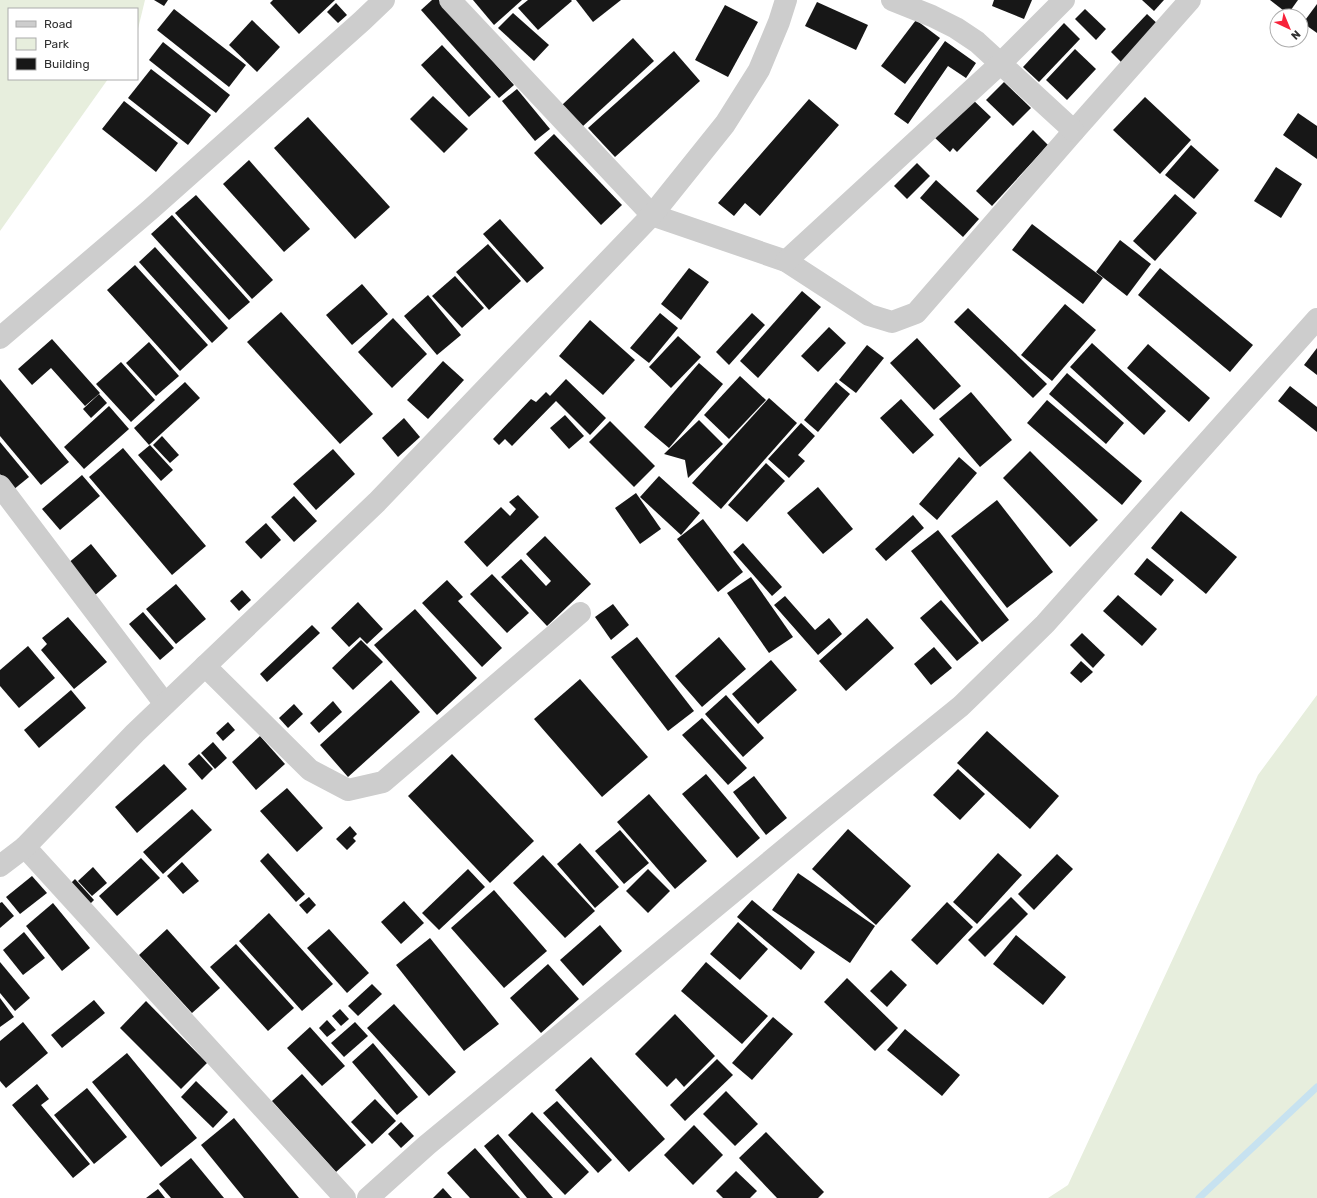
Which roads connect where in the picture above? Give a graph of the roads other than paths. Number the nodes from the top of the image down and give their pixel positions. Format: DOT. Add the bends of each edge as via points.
graph roads {
  1 [pos="384,0"];
  2 [pos="450,0"];
  3 [pos="786,0"];
  4 [pos="892,0"];
  5 [pos="1064,0"];
  6 [pos="1190,0"];
  7 [pos="1000,64"];
  8 [pos="1074,131"];
  9 [pos="652,215"];
  10 [pos="786,261"];
  11 [pos="1317,319"];
  12 [pos="0,338"];
  13 [pos="0,486"];
  14 [pos="580,613"];
  15 [pos="205,666"];
  16 [pos="165,704"];
  17 [pos="25,847"];
  18 [pos="0,866"];
  19 [pos="345,1198"];
  20 [pos="368,1198"];
  1 -- 12 [label="street" via="151,210"];
  2 -- 9 [label="street"];
  3 -- 9 [label="street" via="759,70 725,124"];
  4 -- 7 [label="street" via="956,28 977,42"];
  5 -- 7 [label="street"];
  6 -- 8 [label="street"];
  7 -- 8 [label="street"];
  7 -- 10 [label="street"];
  8 -- 10 [label="street" via="916,313 892,322 869,315"];
  9 -- 10 [label="street"];
  9 -- 15 [label="street" via="377,502"];
  11 -- 20 [label="street" via="1045,624 961,706 433,1139"];
  13 -- 16 [label="street"];
  14 -- 15 [label="street" via="383,782 348,790 310,770"];
  15 -- 16 [label="street"];
  16 -- 17 [label="street"];
  17 -- 18 [label="street"];
  17 -- 19 [label="street"];
}
